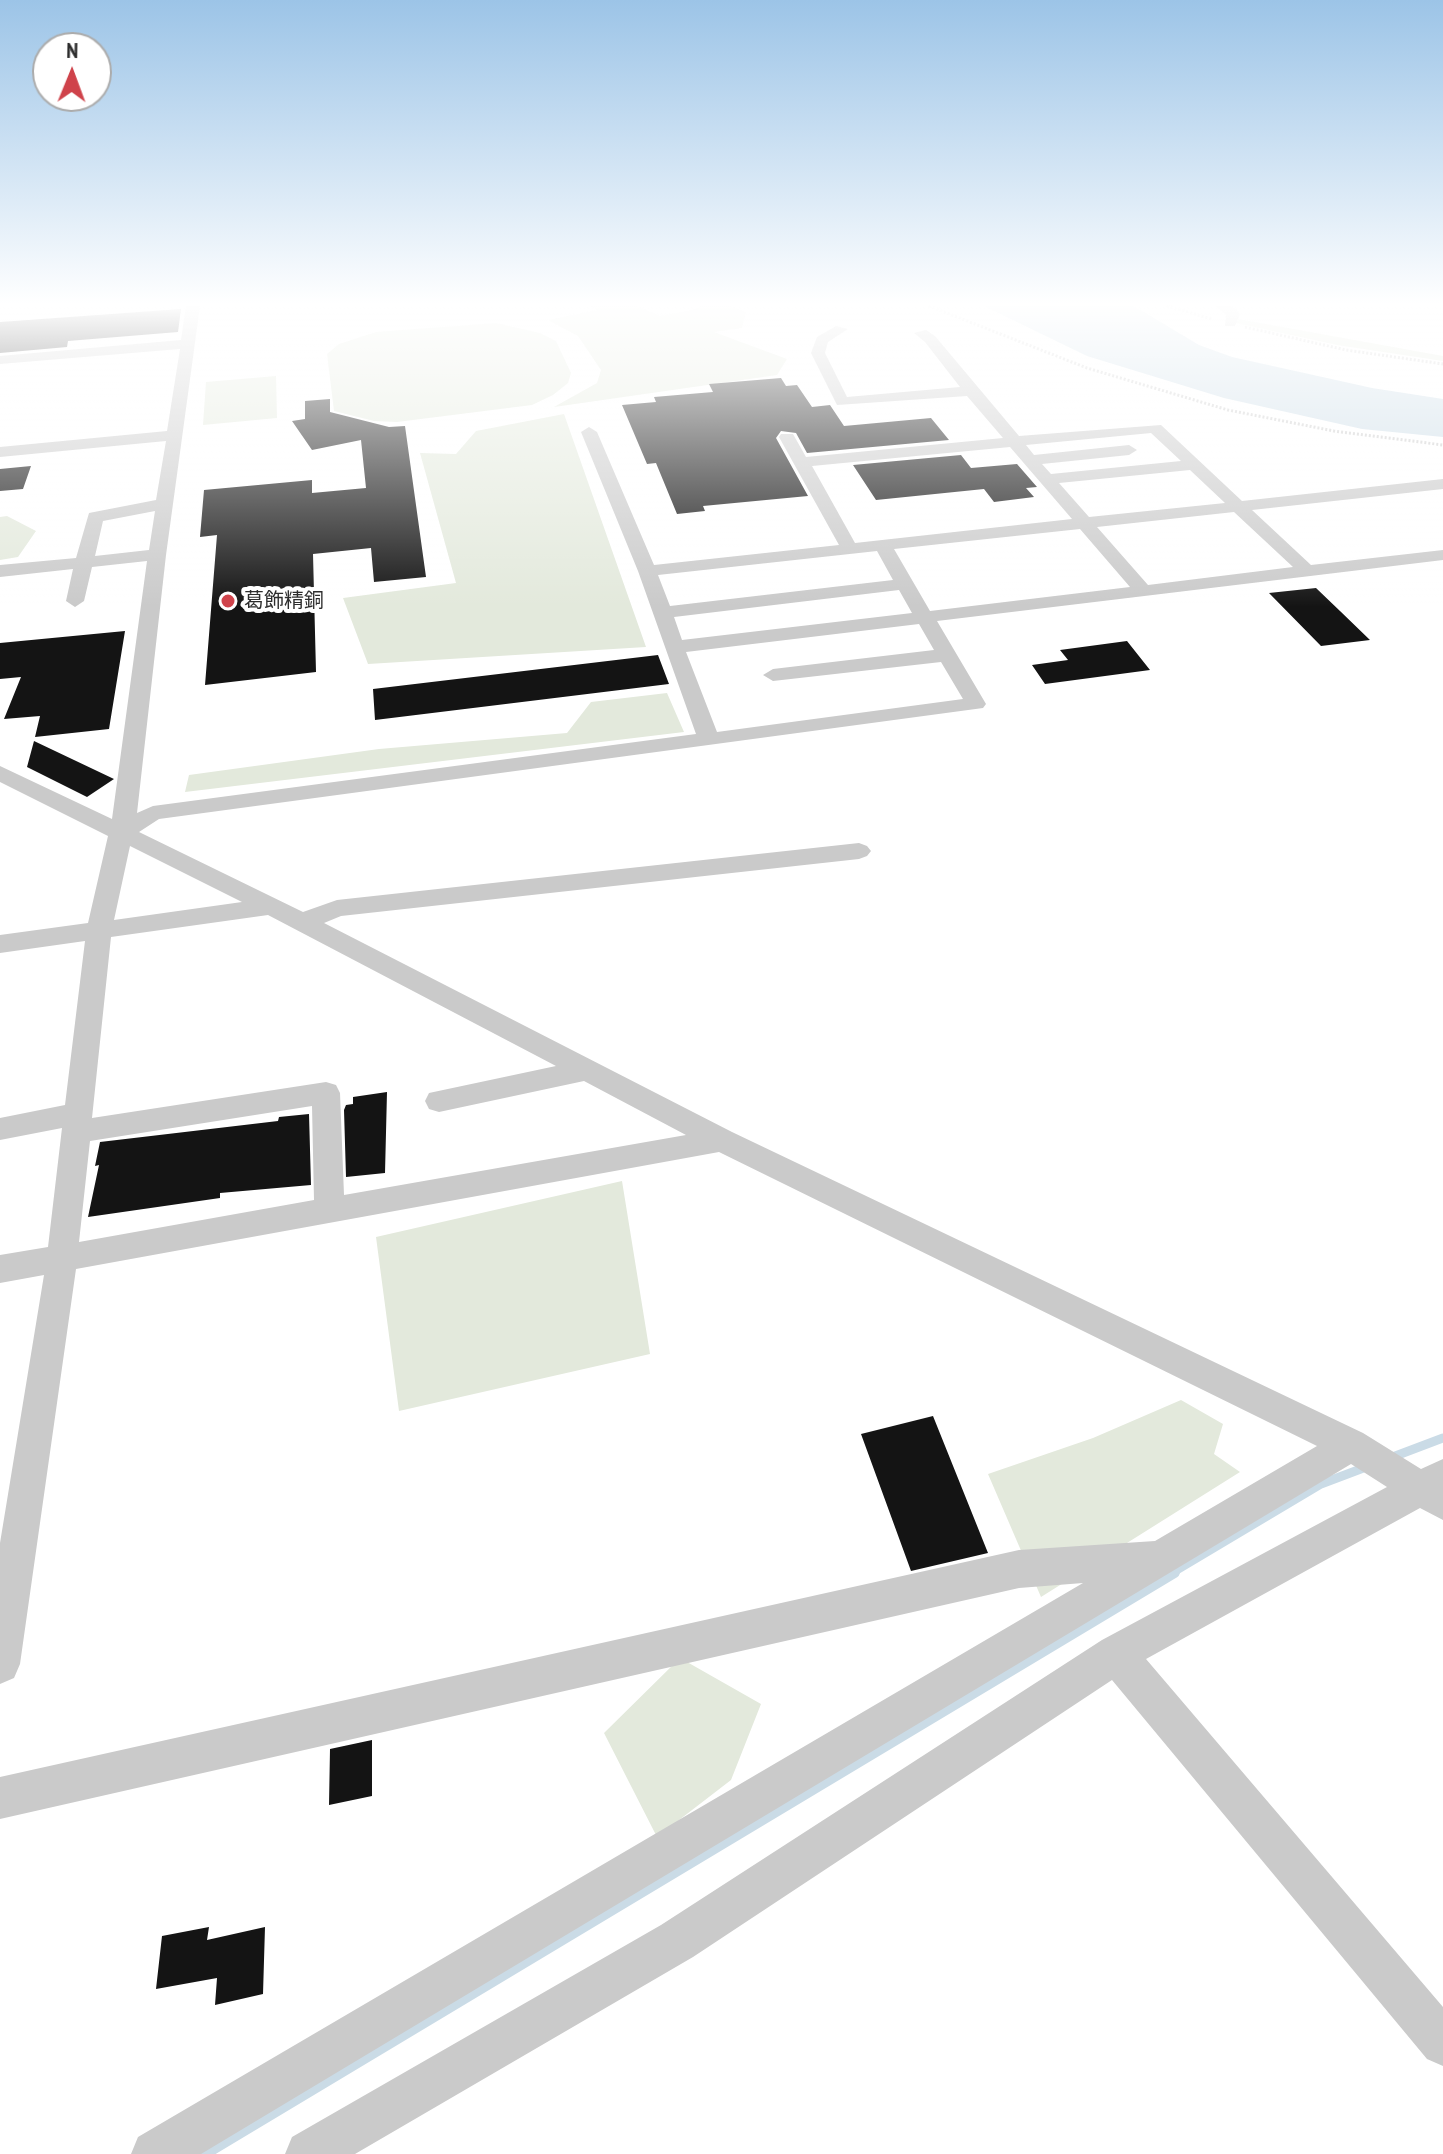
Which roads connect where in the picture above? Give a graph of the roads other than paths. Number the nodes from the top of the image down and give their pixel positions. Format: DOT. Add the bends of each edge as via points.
graph roads {
  1 [pos="178,407"];
  2 [pos="984,407"];
  3 [pos="589,432"];
  4 [pos="174,435"];
  5 [pos="787,437"];
  6 [pos="1014,441"];
  7 [pos="1157,447"];
  8 [pos="0,452"];
  9 [pos="1030,460"];
  10 [pos="803,462"];
  11 [pos="1194,465"];
  12 [pos="1046,479"];
  13 [pos="1443,484"];
  14 [pos="164,504"];
  15 [pos="1238,506"];
  16 [pos="1084,523"];
  17 [pos="882,545"];
  18 [pos="850,549"];
  19 [pos="157,555"];
  20 [pos="1443,555"];
  21 [pos="84,562"];
  22 [pos="0,571"];
  23 [pos="647,571"];
  24 [pos="1308,572"];
  25 [pos="904,584"];
  26 [pos="1144,592"];
  27 [pos="75,601"];
  28 [pos="663,613"];
  29 [pos="923,619"];
  30 [pos="675,647"];
  31 [pos="946,655"];
  32 [pos="773,675"];
  33 [pos="709,740"];
  34 [pos="0,773"];
  35 [pos="120,834"];
  36 [pos="859,851"];
  37 [pos="269,907"];
  38 [pos="302,922"];
  39 [pos="99,931"];
  40 [pos="0,944"];
  41 [pos="588,1070"];
  42 [pos="439,1101"];
  43 [pos="79,1122"];
  44 [pos="0,1129"];
  45 [pos="722,1140"];
  46 [pos="329,1210"];
  47 [pos="62,1258"];
  48 [pos="0,1269"];
  49 [pos="1351,1445"];
  50 [pos="1437,1489"];
  51 [pos="1162,1559"];
  52 [pos="1116,1654"];
  53 [pos="0,1664"];
  54 [pos="0,1798"];
  55 [pos="1443,2043"];
  56 [pos="155,2154"];
  57 [pos="309,2154"];
  1 -- 4 [label="street"];
  2 -- 6 [label="street"];
  3 -- 23 [label="street"];
  4 -- 8 [label="street"];
  4 -- 14 [label="street"];
  5 -- 10 [label="street"];
  6 -- 7 [label="street" via="1155,428"];
  6 -- 9 [label="street"];
  6 -- 10 [label="street"];
  7 -- 9 [label="street"];
  7 -- 11 [label="street"];
  9 -- 12 [label="street"];
  10 -- 18 [label="street"];
  11 -- 12 [label="street"];
  11 -- 15 [label="street"];
  12 -- 16 [label="street"];
  13 -- 15 [label="street"];
  14 -- 19 [label="street"];
  14 -- 21 [label="street" via="95,517"];
  15 -- 16 [label="street"];
  15 -- 24 [label="street"];
  16 -- 17 [label="street"];
  16 -- 26 [label="street"];
  17 -- 18 [label="street"];
  17 -- 25 [label="street"];
  18 -- 23 [label="street"];
  19 -- 21 [label="street"];
  19 -- 35 [label="street"];
  20 -- 24 [label="street"];
  21 -- 22 [label="street"];
  21 -- 27 [label="street"];
  23 -- 28 [label="street"];
  24 -- 26 [label="street"];
  25 -- 28 [label="street"];
  25 -- 29 [label="street"];
  26 -- 29 [label="street"];
  28 -- 30 [label="street"];
  29 -- 30 [label="street"];
  29 -- 31 [label="street"];
  30 -- 33 [label="street"];
  31 -- 32 [label="street"];
  31 -- 33 [label="street" via="976,704"];
  33 -- 35 [label="street" via="153,813"];
  34 -- 35 [label="street"];
  35 -- 37 [label="street"];
  35 -- 39 [label="street"];
  36 -- 38 [label="street" via="337,908"];
  37 -- 38 [label="street"];
  37 -- 39 [label="street"];
  38 -- 41 [label="street"];
  39 -- 40 [label="street"];
  39 -- 43 [label="street"];
  41 -- 42 [label="street"];
  41 -- 45 [label="street"];
  43 -- 44 [label="street"];
  43 -- 46 [label="street" via="326,1093"];
  43 -- 47 [label="street"];
  45 -- 46 [label="street"];
  45 -- 49 [label="street"];
  46 -- 47 [label="street"];
  47 -- 48 [label="street"];
  47 -- 53 [label="street"];
  49 -- 50 [label="street"];
  49 -- 51 [label="street"];
  50 -- 52 [label="street"];
  51 -- 54 [label="street" via="1019,1569"];
  51 -- 56 [label="street"];
  52 -- 55 [label="street"];
  52 -- 57 [label="street" via="677,1941"];
}
